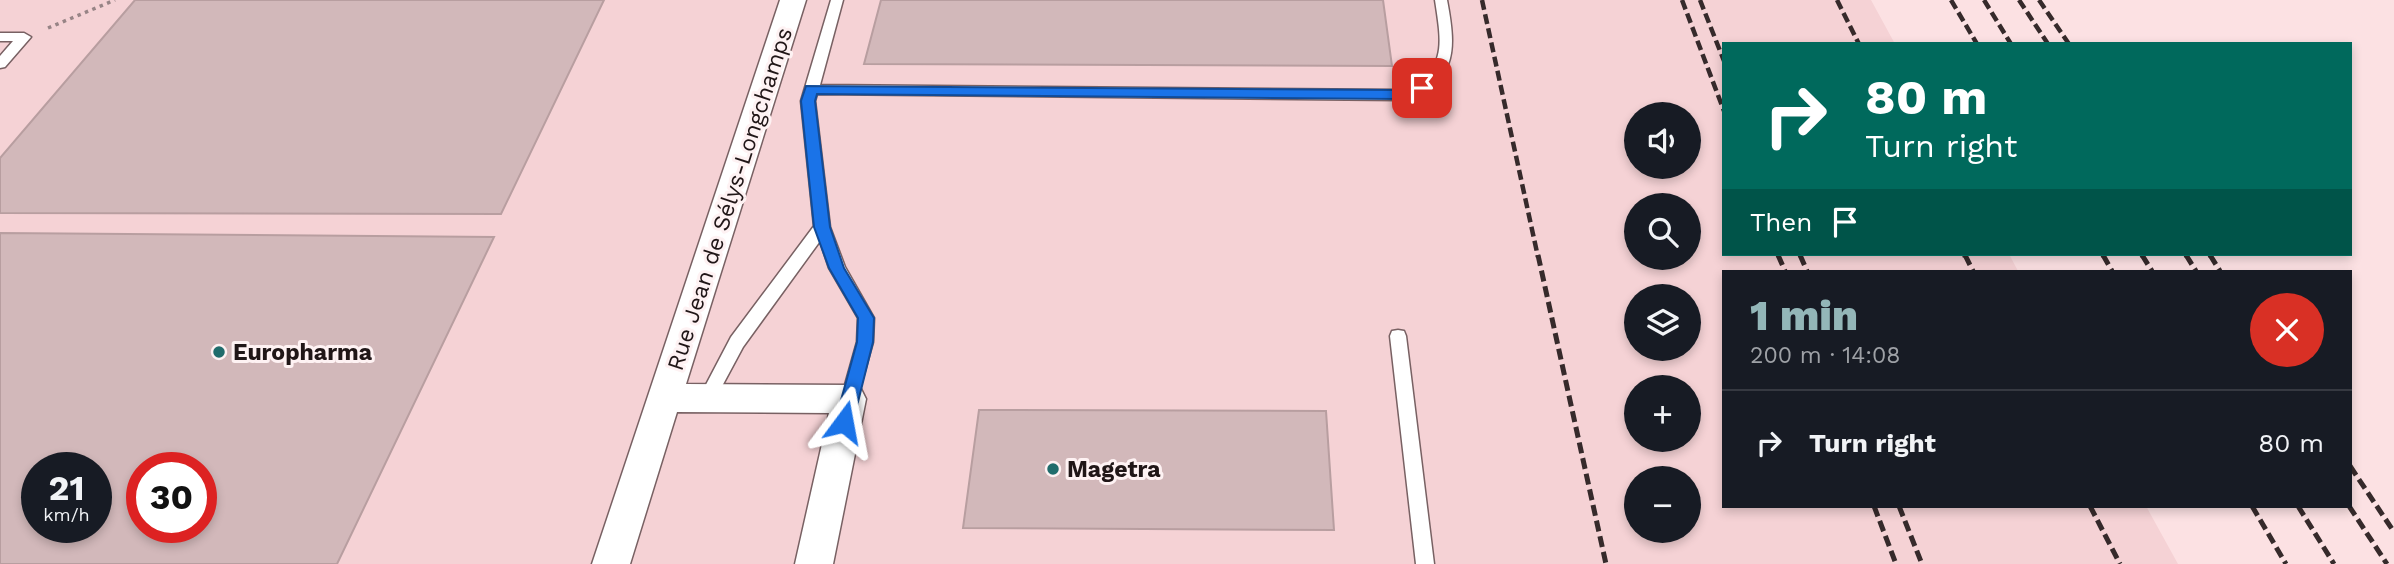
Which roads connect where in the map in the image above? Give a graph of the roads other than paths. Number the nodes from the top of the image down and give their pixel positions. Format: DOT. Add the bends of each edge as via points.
graph roads {
  1 [pos="793,0"];
  2 [pos="837,0"];
  3 [pos="1441,0"];
  4 [pos="0,37"];
  5 [pos="0,64"];
  6 [pos="811,89"];
  7 [pos="822,227"];
  8 [pos="1398,336"];
  9 [pos="666,398"];
  10 [pos="707,398"];
  11 [pos="849,399"];
  12 [pos="611,564"];
  13 [pos="814,564"];
  14 [pos="1425,564"];
  1 -- 9 [label="street, Rue Jean de Sélys-Longchamps"];
  2 -- 6 [label="lane"];
  3 -- 6 [label="lane" via="1448,39 1443,68 1422,88 1398,95"];
  4 -- 5 [label="lane" via="24,37"];
  6 -- 7 [label="lane" via="808,101"];
  7 -- 10 [label="lane" via="737,342"];
  7 -- 11 [label="lane" via="837,268 866,318 865,342"];
  8 -- 14 [label="lane"];
  9 -- 10 [label="street, Rue Jean de Sélys-Longchamps"];
  9 -- 12 [label="street, Rue Jean de Sélys-Longchamps"];
  10 -- 11 [label="street, Rue Jean de Sélys-Longchamps"];
  11 -- 13 [label="street"];
}
